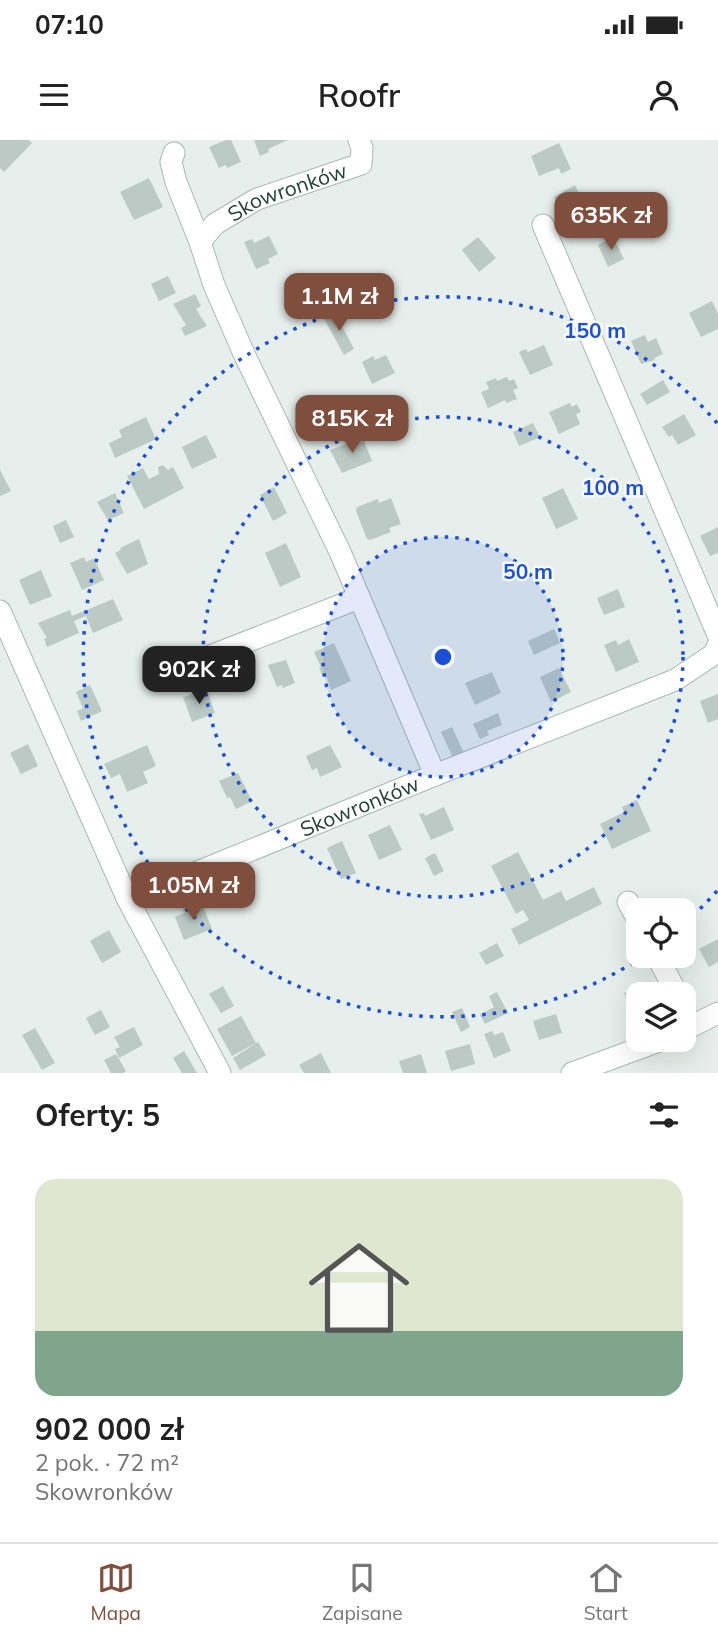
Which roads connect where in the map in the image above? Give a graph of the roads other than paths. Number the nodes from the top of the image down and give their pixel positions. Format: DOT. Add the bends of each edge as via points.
graph roads {
  1 [pos="359,140"];
  2 [pos="174,153"];
  3 [pos="543,225"];
  4 [pos="200,242"];
  5 [pos="359,597"];
  6 [pos="0,611"];
  7 [pos="718,636"];
  8 [pos="172,671"];
  9 [pos="435,775"];
  10 [pos="127,898"];
  11 [pos="718,1013"];
  12 [pos="696,1025"];
  13 [pos="629,1052"];
  14 [pos="220,1073"];
  15 [pos="572,1073"];
  1 -- 4 [label="street, Skowronków" via="361,164 257,200 215,224"];
  2 -- 4 [label="street, Skowronków" via="171,162 176,182"];
  3 -- 7 [label="street, Skowronków"];
  4 -- 5 [label="street, Skowronków" via="245,356"];
  5 -- 8 [label="street"];
  5 -- 9 [label="street, Skowronków"];
  6 -- 10 [label="street"];
  7 -- 9 [label="street, Skowronków" via="714,654 675,680"];
  9 -- 10 [label="street, Skowronków"];
  10 -- 14 [label="street"];
  11 -- 12 [label="street"];
  13 -- 15 [label="street"];
}
